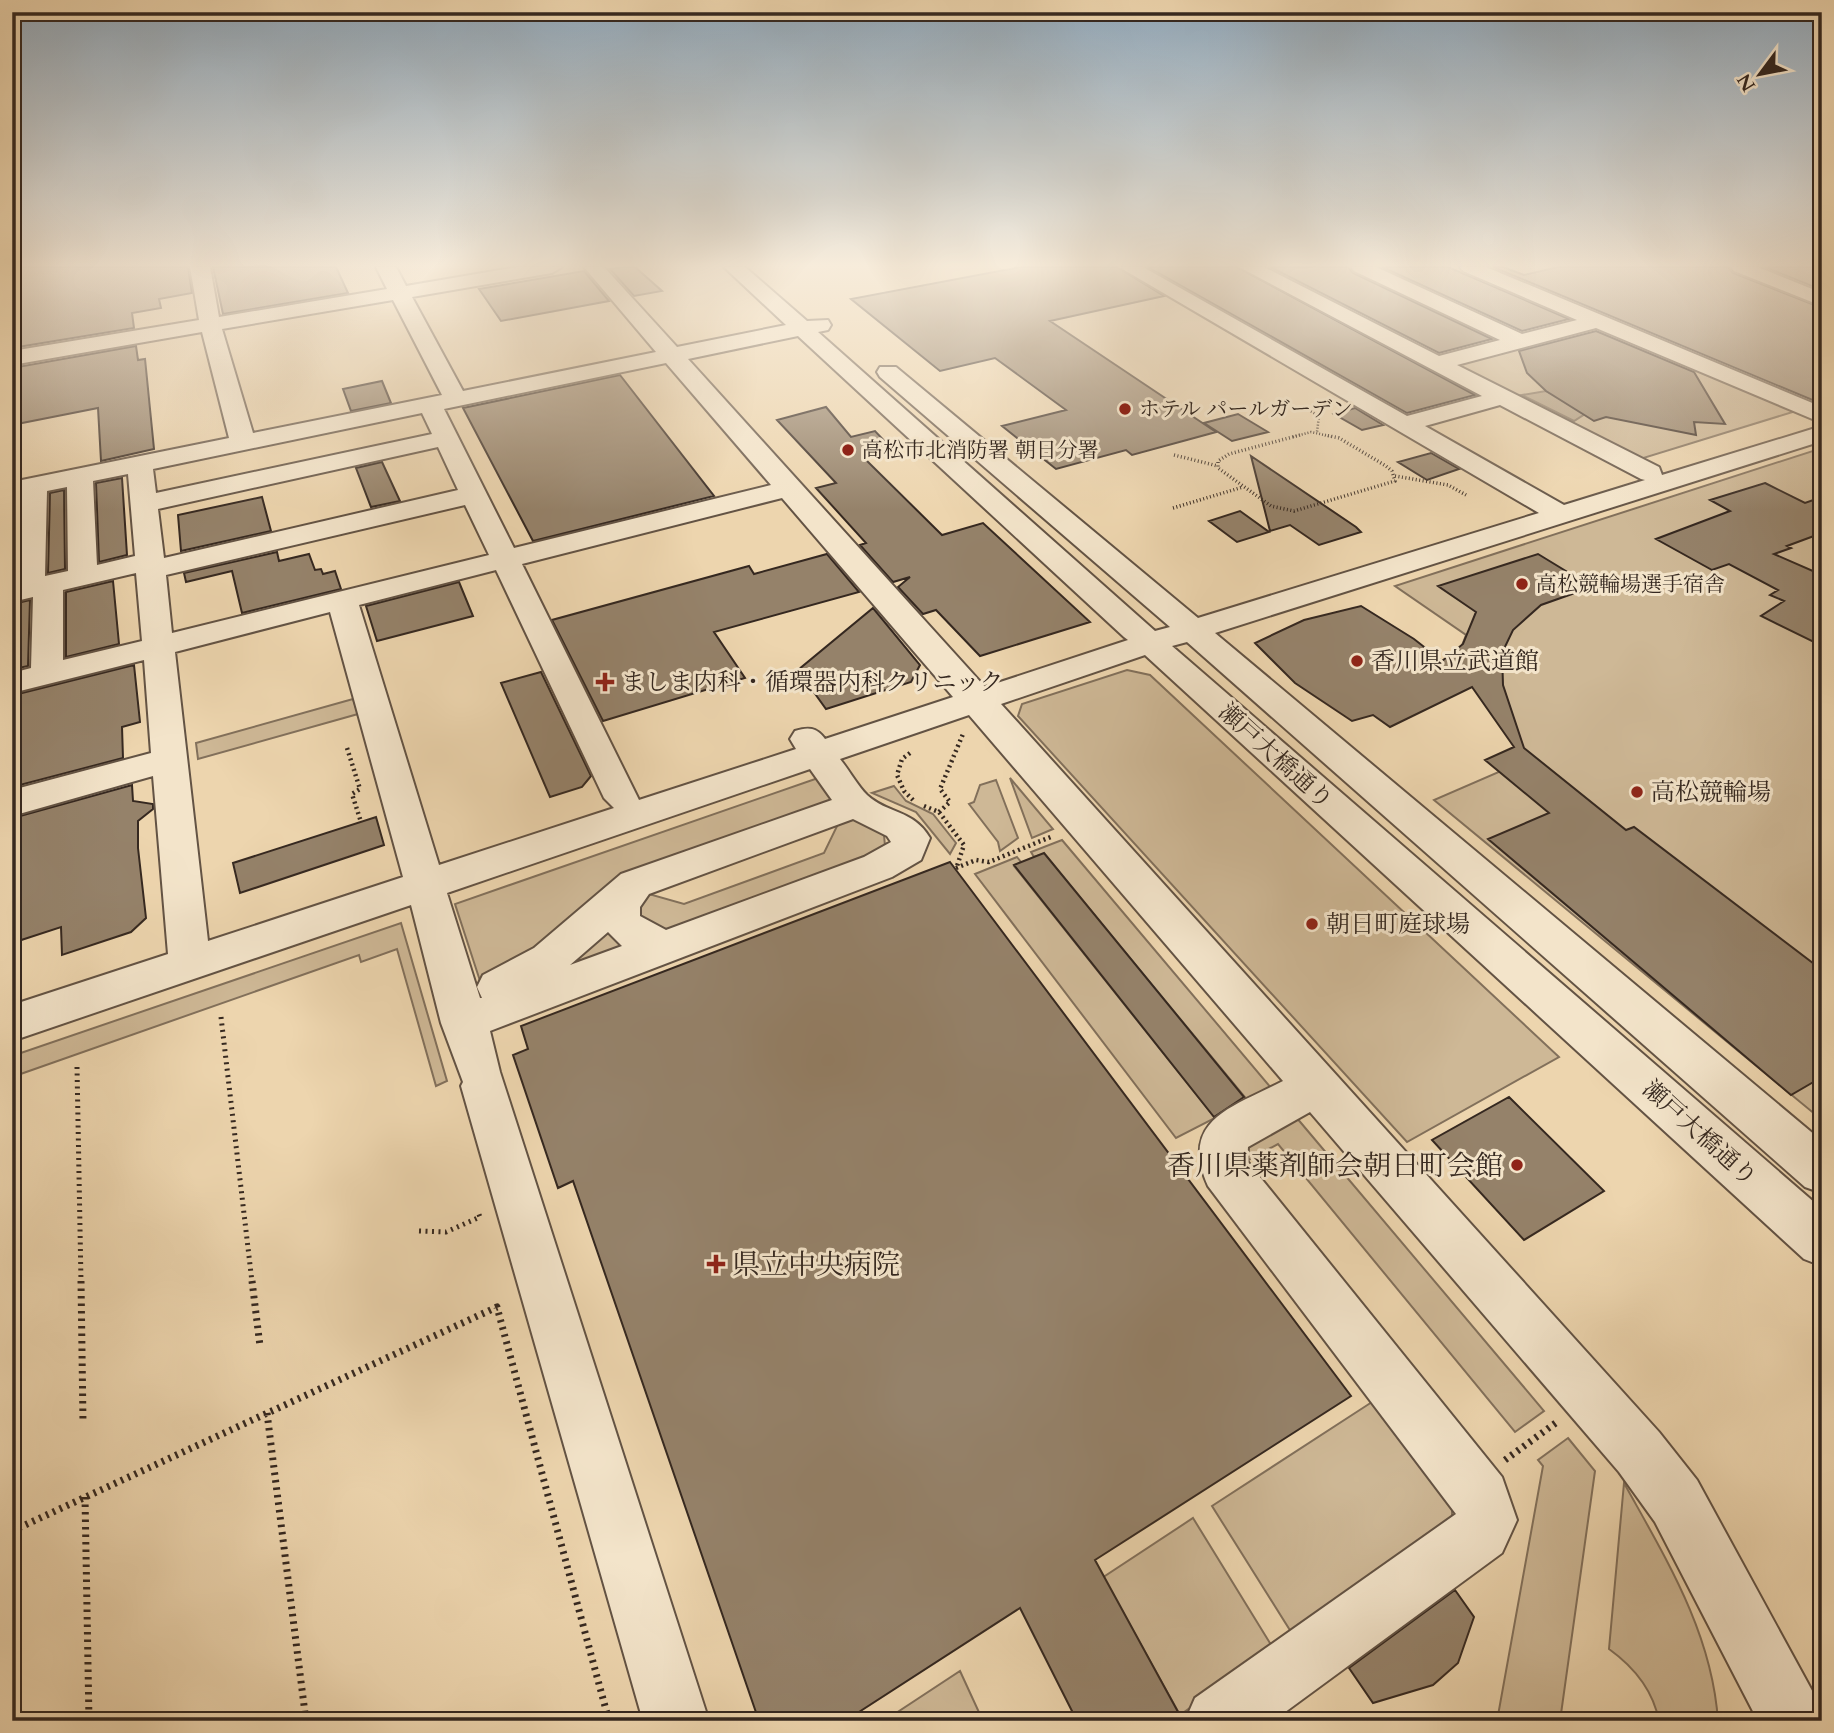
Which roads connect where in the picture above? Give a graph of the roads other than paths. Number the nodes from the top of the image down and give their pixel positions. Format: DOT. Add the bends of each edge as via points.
graph roads {
  1 [pos="71,348"];
  2 [pos="217,348"];
  3 [pos="422,348"];
  4 [pos="666,348"];
  5 [pos="706,348"];
  6 [pos="826,348"];
  7 [pos="858,348"];
  8 [pos="1271,348"];
  9 [pos="1408,348"];
  10 [pos="1494,348"];
  11 [pos="1659,348"];
  12 [pos="672,355"];
  13 [pos="12,358"];
  14 [pos="1438,363"];
  15 [pos="1504,397"];
  16 [pos="443,402"];
  17 [pos="1822,418"];
  18 [pos="1405,424"];
  19 [pos="1822,433"];
  20 [pos="447,438"];
  21 [pos="243,443"];
  22 [pos="140,464"];
  23 [pos="1650,473"];
  24 [pos="80,476"];
  25 [pos="23,488"];
  26 [pos="790,488"];
  27 [pos="473,495"];
  28 [pos="143,504"];
  29 [pos="1553,510"];
  30 [pos="505,560"];
  31 [pos="151,565"];
  32 [pos="83,576"];
  33 [pos="30,588"];
  34 [pos="342,600"];
  35 [pos="1164,630"];
  36 [pos="159,646"];
  37 [pos="47,674"];
  38 [pos="12,683"];
  39 [pos="967,713"];
  40 [pos="813,746"];
  41 [pos="168,760"];
  42 [pos="622,798"];
  43 [pos="12,803"];
  44 [pos="855,805"];
  45 [pos="422,875"];
  46 [pos="621,897"];
  47 [pos="666,946"];
  48 [pos="189,952"];
  49 [pos="12,1000"];
  50 [pos="460,1012"];
  51 [pos="12,1023"];
  52 [pos="1316,1086"];
  53 [pos="1822,1171"];
  54 [pos="1822,1242"];
  55 [pos="676,1721"];
  56 [pos="1218,1721"];
  57 [pos="1793,1721"];
  1 -- 13 [label="street"];
  2 -- 21 [label="street"];
  3 -- 16 [label="street"];
  4 -- 12 [label="street"];
  5 -- 12 [label="street"];
  6 -- 35 [label="street, 瀬戸大橋通り"];
  7 -- 35 [label="street, 瀬戸大橋通り"];
  8 -- 18 [label="street"];
  9 -- 14 [label="street"];
  10 -- 14 [label="street"];
  11 -- 17 [label="street"];
  12 -- 16 [label="street"];
  12 -- 26 [label="street"];
  14 -- 15 [label="street"];
  15 -- 18 [label="street"];
  15 -- 23 [label="street"];
  16 -- 20 [label="street"];
  16 -- 21 [label="street"];
  17 -- 23 [label="street"];
  18 -- 29 [label="street"];
  19 -- 29 [label="street"];
  20 -- 27 [label="street"];
  20 -- 28 [label="street"];
  21 -- 22 [label="street"];
  22 -- 24 [label="street"];
  22 -- 28 [label="street"];
  23 -- 29 [label="street"];
  24 -- 25 [label="street"];
  24 -- 32 [label="street"];
  25 -- 33 [label="street"];
  26 -- 30 [label="street"];
  26 -- 39 [label="street"];
  27 -- 30 [label="street"];
  27 -- 31 [label="street"];
  28 -- 31 [label="street"];
  29 -- 35 [label="street"];
  30 -- 34 [label="street"];
  30 -- 42 [label="street"];
  31 -- 32 [label="street"];
  31 -- 36 [label="street"];
  32 -- 33 [label="street"];
  33 -- 37 [label="street"];
  34 -- 36 [label="street"];
  34 -- 45 [label="street"];
  35 -- 39 [label="street"];
  35 -- 53 [label="street, 瀬戸大橋通り"];
  35 -- 54 [label="street, 瀬戸大橋通り"];
  36 -- 37 [label="street"];
  36 -- 41 [label="street"];
  37 -- 38 [label="street"];
  39 -- 40 [label="street"];
  39 -- 52 [label="street"];
  40 -- 42 [label="street"];
  40 -- 44 [label="street"];
  40 -- 45 [label="street"];
  41 -- 43 [label="street"];
  41 -- 48 [label="street"];
  42 -- 45 [label="street"];
  44 -- 46 [label="street" via="635,884"];
  44 -- 47 [label="street" via="900,827 911,838 908,850 878,867"];
  45 -- 48 [label="street"];
  45 -- 50 [label="street"];
  46 -- 47 [label="street" via="619,913 628,930 642,942"];
  46 -- 50 [label="street" via="532,972"];
  47 -- 50 [label="street"];
  48 -- 49 [label="street"];
  48 -- 51 [label="street"];
  50 -- 55 [label="street"];
  52 -- 56 [label="street" via="1231,1132 1221,1148 1225,1170 1481,1497 1487,1520 1481,1532"];
  52 -- 57 [label="street" via="1639,1452 1676,1501"];
}
